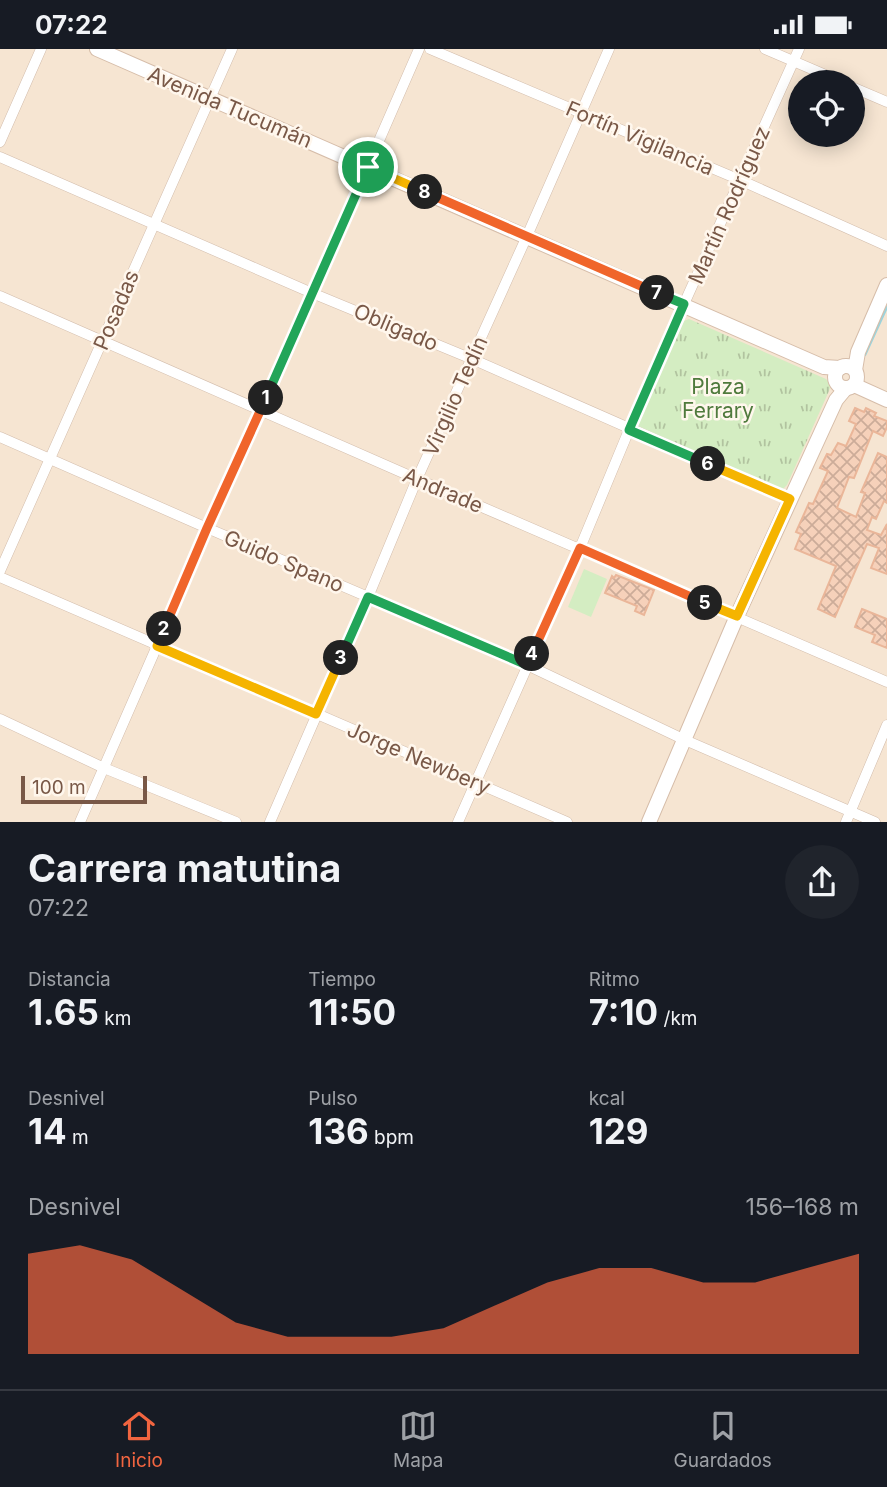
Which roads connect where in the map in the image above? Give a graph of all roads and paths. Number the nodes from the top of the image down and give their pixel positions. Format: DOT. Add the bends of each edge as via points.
graph roads {
  1 [pos="41,49"];
  2 [pos="97,49"];
  3 [pos="232,49"];
  4 [pos="419,49"];
  5 [pos="430,49"];
  6 [pos="609,49"];
  7 [pos="765,49"];
  8 [pos="799,49"];
  9 [pos="794,61"];
  10 [pos="815,70"];
  11 [pos="865,93"];
  12 [pos="211,98"];
  13 [pos="887,102"];
  14 [pos="580,113"];
  15 [pos="0,142"];
  16 [pos="0,157"];
  17 [pos="368,167"];
  18 [pos="740,180"];
  19 [pos="153,224"];
  20 [pos="527,236"];
  21 [pos="887,246"];
  22 [pos="887,285"];
  23 [pos="312,293"];
  24 [pos="0,296"];
  25 [pos="684,304"];
  26 [pos="103,342"];
  27 [pos="471,359"];
  28 [pos="846,377"];
  29 [pos="887,390"];
  30 [pos="887,400"];
  31 [pos="261,411"];
  32 [pos="629,430"];
  33 [pos="0,437"];
  34 [pos="50,458"];
  35 [pos="417,479"];
  36 [pos="790,499"];
  37 [pos="207,528"];
  38 [pos="580,548"];
  39 [pos="0,571"];
  40 [pos="0,577"];
  41 [pos="368,597"];
  42 [pos="737,616"];
  43 [pos="157,646"];
  44 [pos="527,665"];
  45 [pos="887,682"];
  46 [pos="316,714"];
  47 [pos="0,719"];
  48 [pos="887,725"];
  49 [pos="685,740"];
  50 [pos="104,768"];
  51 [pos="475,782"];
  52 [pos="851,811"];
  53 [pos="80,822"];
  54 [pos="236,822"];
  55 [pos="270,822"];
  56 [pos="457,822"];
  57 [pos="567,822"];
  58 [pos="649,822"];
  59 [pos="846,822"];
  60 [pos="875,822"];
  1 -- 15 [label="street"];
  2 -- 12 [label="main road, Avenida Tucumán"];
  3 -- 12 [label="street, Posadas"];
  4 -- 17 [label="street"];
  5 -- 14 [label="street, Fortín Vigilancia"];
  6 -- 14 [label="street, Virgilio Tedín"];
  7 -- 9 [label="street"];
  8 -- 9 [label="street, Martín Rodríguez"];
  9 -- 10 [label="street"];
  9 -- 18 [label="street, Martín Rodríguez"];
  11 -- 13 [label="street"];
  12 -- 17 [label="main road, Avenida Tucumán"];
  12 -- 19 [label="street, Posadas"];
  14 -- 18 [label="street, Fortín Vigilancia"];
  14 -- 20 [label="street, Virgilio Tedín"];
  16 -- 19 [label="street, Obligado"];
  17 -- 20 [label="main road, Avenida Tucumán"];
  17 -- 23 [label="street"];
  18 -- 21 [label="street, Fortín Vigilancia"];
  18 -- 25 [label="street, Martín Rodríguez"];
  19 -- 23 [label="street, Obligado"];
  19 -- 26 [label="street, Posadas"];
  20 -- 25 [label="main road, Avenida Tucumán"];
  20 -- 27 [label="street, Virgilio Tedín"];
  22 -- 28 [label="main road"];
  23 -- 27 [label="street, Obligado"];
  23 -- 31 [label="street"];
  24 -- 26 [label="street, Andrade"];
  25 -- 28 [label="main road, Avenida Tucumán"];
  25 -- 32 [label="street, Martín Rodríguez"];
  26 -- 31 [label="street, Andrade"];
  26 -- 34 [label="street, Posadas"];
  27 -- 32 [label="street, Obligado"];
  27 -- 35 [label="street, Virgilio Tedín"];
  28 -- 29 [label="main road"];
  28 -- 30 [label="main road"];
  28 -- 36 [label="main road"];
  31 -- 35 [label="street, Andrade"];
  31 -- 37 [label="street"];
  32 -- 36 [label="street, Obligado"];
  32 -- 38 [label="street, Martín Rodríguez"];
  33 -- 34 [label="street, Guido Spano"];
  34 -- 37 [label="street, Guido Spano"];
  34 -- 39 [label="street, Posadas"];
  35 -- 38 [label="street, Andrade"];
  35 -- 41 [label="street, Virgilio Tedín"];
  36 -- 42 [label="main road"];
  37 -- 41 [label="street, Guido Spano"];
  37 -- 43 [label="street"];
  38 -- 42 [label="street, Andrade"];
  38 -- 44 [label="street, Martín Rodríguez"];
  40 -- 43 [label="street, Jorge Newbery"];
  41 -- 44 [label="street, Guido Spano"];
  41 -- 46 [label="street, Virgilio Tedín"];
  42 -- 45 [label="street, Andrade"];
  42 -- 49 [label="main road"];
  43 -- 46 [label="street, Jorge Newbery"];
  43 -- 50 [label="street"];
  44 -- 49 [label="street, Guido Spano"];
  44 -- 51 [label="street, Martín Rodríguez"];
  46 -- 51 [label="street, Jorge Newbery"];
  46 -- 55 [label="street, Virgilio Tedín"];
  47 -- 50 [label="street"];
  48 -- 52 [label="street"];
  49 -- 52 [label="street, Guido Spano"];
  49 -- 58 [label="main road"];
  50 -- 53 [label="street"];
  50 -- 54 [label="street"];
  51 -- 56 [label="street, Martín Rodríguez"];
  51 -- 57 [label="street, Jorge Newbery"];
  52 -- 59 [label="street"];
  52 -- 60 [label="street, Guido Spano"];
}
